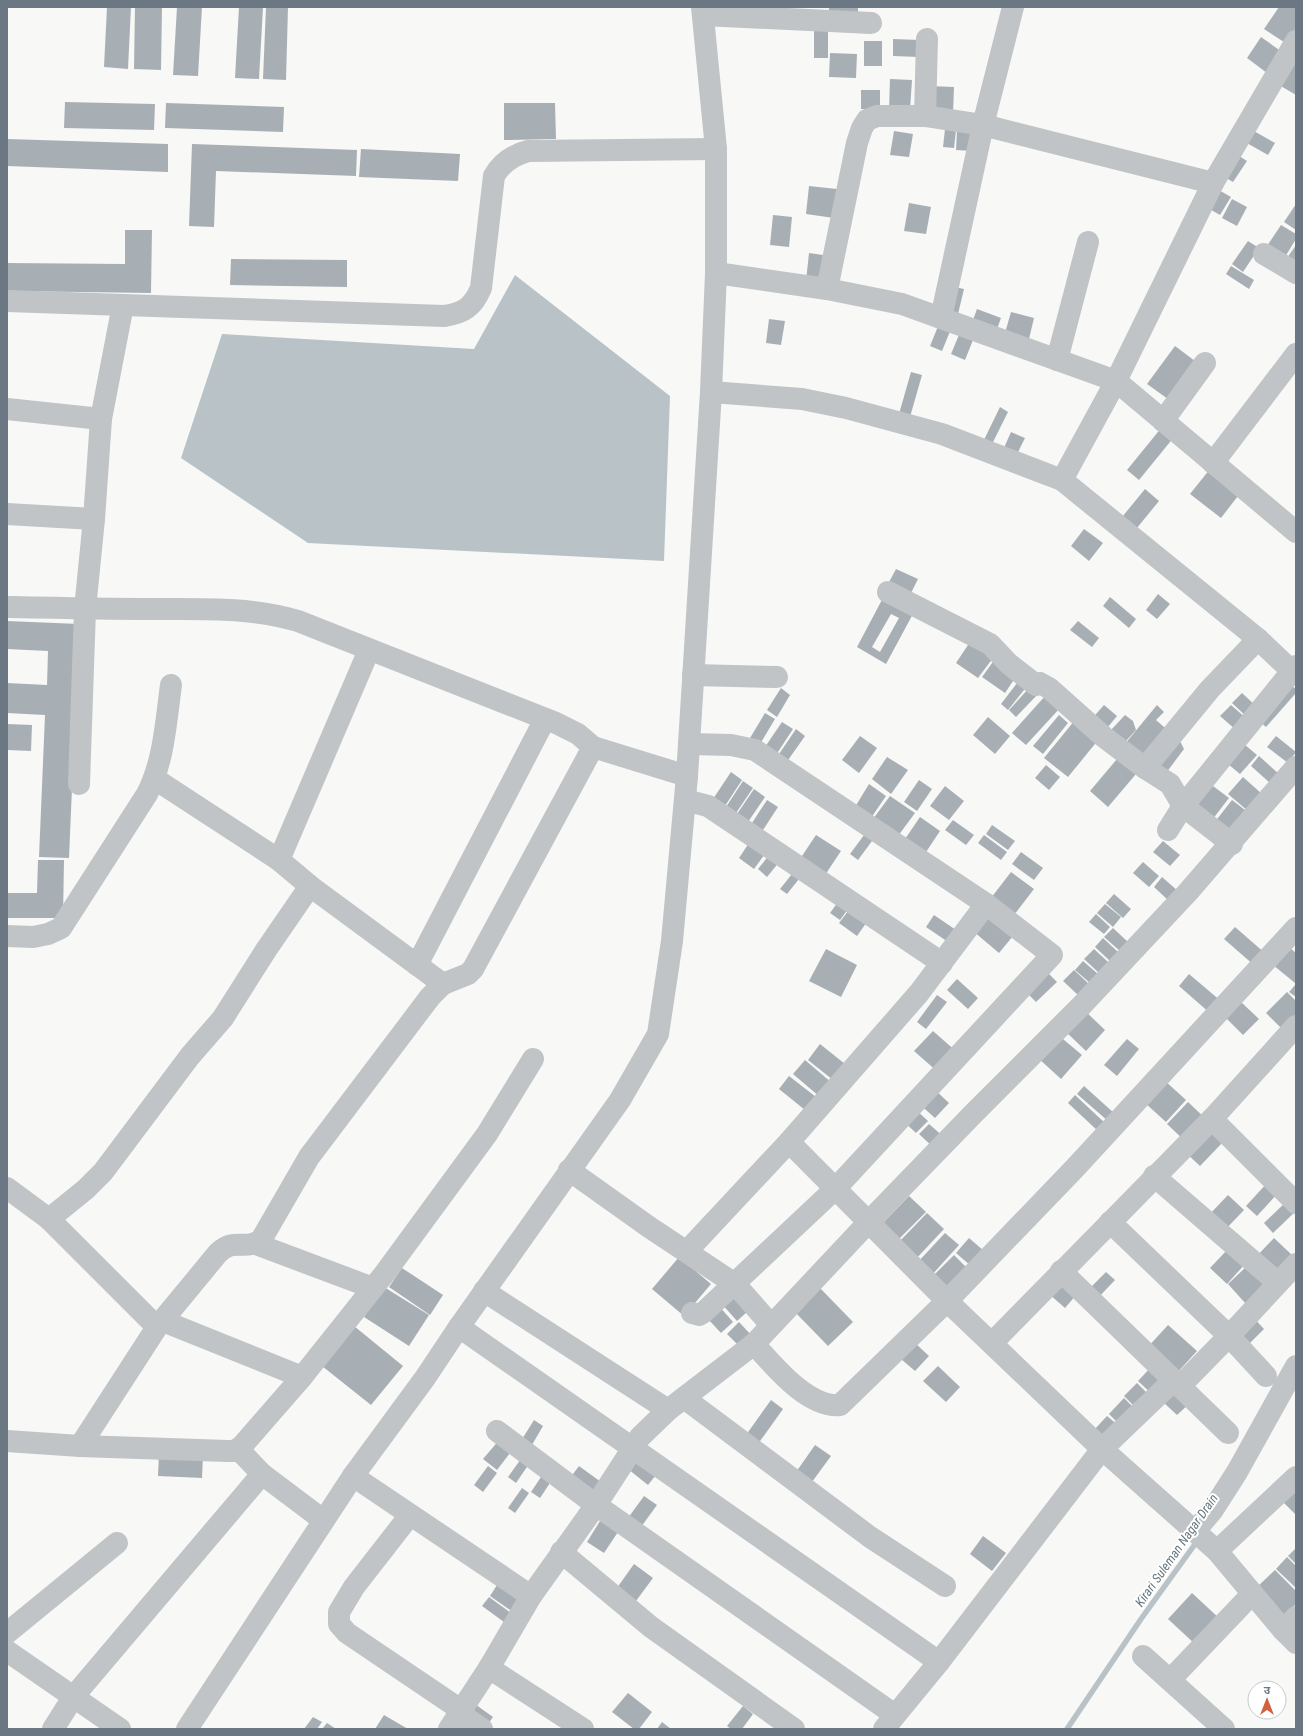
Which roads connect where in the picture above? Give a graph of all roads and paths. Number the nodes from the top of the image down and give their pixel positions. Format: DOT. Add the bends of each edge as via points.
graph roads {
  1 [pos="1013,7"];
  2 [pos="702,11"];
  3 [pos="871,23"];
  4 [pos="927,39"];
  5 [pos="1294,49"];
  6 [pos="925,116"];
  7 [pos="984,125"];
  8 [pos="716,149"];
  9 [pos="1213,183"];
  10 [pos="1088,242"];
  11 [pos="1264,254"];
  12 [pos="716,273"];
  13 [pos="1296,273"];
  14 [pos="827,289"];
  15 [pos="7,301"];
  16 [pos="123,305"];
  17 [pos="941,318"];
  18 [pos="1296,354"];
  19 [pos="1057,360"];
  20 [pos="1205,363"];
  21 [pos="1116,381"];
  22 [pos="711,392"];
  23 [pos="7,409"];
  24 [pos="102,419"];
  25 [pos="1163,421"];
  26 [pos="1213,463"];
  27 [pos="1062,480"];
  28 [pos="7,514"];
  29 [pos="94,519"];
  30 [pos="1296,532"];
  31 [pos="888,592"];
  32 [pos="7,606"];
  33 [pos="85,609"];
  34 [pos="1258,639"];
  35 [pos="369,650"];
  36 [pos="1295,670"];
  37 [pos="693,675"];
  38 [pos="777,677"];
  39 [pos="170,685"];
  40 [pos="545,719"];
  41 [pos="689,744"];
  42 [pos="593,747"];
  43 [pos="1296,767"];
  44 [pos="1145,768"];
  45 [pos="687,776"];
  46 [pos="155,779"];
  47 [pos="79,784"];
  48 [pos="685,800"];
  49 [pos="1183,806"];
  50 [pos="1168,830"];
  51 [pos="1232,844"];
  52 [pos="280,860"];
  53 [pos="310,886"];
  54 [pos="986,904"];
  55 [pos="1296,928"];
  56 [pos="7,936"];
  57 [pos="942,963"];
  58 [pos="417,965"];
  59 [pos="443,984"];
  60 [pos="1296,1026"];
  61 [pos="533,1059"];
  62 [pos="1212,1119"];
  63 [pos="789,1142"];
  64 [pos="569,1170"];
  65 [pos="1154,1176"];
  66 [pos="7,1188"];
  67 [pos="835,1189"];
  68 [pos="1296,1203"];
  69 [pos="49,1219"];
  70 [pos="1110,1222"];
  71 [pos="868,1223"];
  72 [pos="256,1244"];
  73 [pos="687,1251"];
  74 [pos="1296,1264"];
  75 [pos="1061,1271"];
  76 [pos="1278,1283"];
  77 [pos="734,1284"];
  78 [pos="373,1288"];
  79 [pos="484,1291"];
  80 [pos="946,1301"];
  81 [pos="692,1313"];
  82 [pos="160,1324"];
  83 [pos="771,1326"];
  84 [pos="459,1327"];
  85 [pos="1229,1336"];
  86 [pos="992,1343"];
  87 [pos="754,1344"];
  88 [pos="1296,1366"];
  89 [pos="1266,1376"];
  90 [pos="302,1377"];
  91 [pos="1177,1383"];
  92 [pos="676,1404"];
  93 [pos="497,1431"];
  94 [pos="1228,1433"];
  95 [pos="7,1441"];
  96 [pos="80,1446"];
  97 [pos="633,1448"];
  98 [pos="238,1449"];
  99 [pos="1102,1449"];
  100 [pos="262,1474"];
  101 [pos="353,1476"];
  102 [pos="1296,1477"];
  103 [pos="596,1505"];
  104 [pos="410,1515"];
  105 [pos="323,1520"];
  106 [pos="1204,1539"];
  107 [pos="117,1543"];
  108 [pos="561,1552"];
  109 [pos="946,1586"];
  110 [pos="1252,1594"];
  111 [pos="531,1596"];
  112 [pos="1292,1630"];
  113 [pos="7,1633"];
  114 [pos="7,1651"];
  115 [pos="1143,1656"];
  116 [pos="939,1662"];
  117 [pos="489,1668"];
  118 [pos="1170,1680"];
  119 [pos="74,1696"];
  120 [pos="457,1718"];
  121 [pos="890,1722"];
  122 [pos="53,1729"];
  123 [pos="120,1729"];
  124 [pos="187,1729"];
  125 [pos="482,1729"];
  126 [pos="583,1729"];
  127 [pos="794,1729"];
  128 [pos="1224,1729"];
  1 -- 7 [label="street"];
  2 -- 3 [label="street"];
  2 -- 8 [label="street"];
  4 -- 6 [label="street"];
  5 -- 9 [label="street"];
  6 -- 7 [label="street"];
  6 -- 14 [label="street" via="878,116 867,120 862,128"];
  7 -- 9 [label="street"];
  7 -- 17 [label="street"];
  8 -- 12 [label="street"];
  8 -- 16 [label="street" via="528,151 508,159 494,176 480,288 476,300 469,309 459,314 444,316"];
  9 -- 21 [label="street"];
  10 -- 19 [label="street"];
  11 -- 13 [label="street"];
  12 -- 14 [label="street"];
  12 -- 22 [label="street"];
  14 -- 17 [label="street" via="902,304"];
  15 -- 16 [label="street"];
  16 -- 24 [label="street"];
  17 -- 19 [label="street"];
  18 -- 26 [label="street"];
  19 -- 21 [label="street"];
  20 -- 25 [label="street"];
  21 -- 25 [label="street"];
  21 -- 27 [label="street"];
  22 -- 27 [label="street" via="802,399 846,408 942,434"];
  22 -- 37 [label="street"];
  23 -- 24 [label="street"];
  24 -- 29 [label="street"];
  25 -- 26 [label="street"];
  26 -- 30 [label="street"];
  27 -- 34 [label="street"];
  28 -- 29 [label="street"];
  29 -- 33 [label="street"];
  31 -- 44 [label="street" via="990,644 1009,664 1036,685 1040,683 1048,688 1104,737"];
  32 -- 33 [label="street"];
  33 -- 35 [label="street" via="242,610 274,614"];
  33 -- 47 [label="street"];
  34 -- 36 [label="street"];
  34 -- 44 [label="street" via="1210,689"];
  35 -- 40 [label="street"];
  35 -- 52 [label="street"];
  36 -- 49 [label="street"];
  37 -- 38 [label="street"];
  37 -- 41 [label="street"];
  39 -- 46 [label="street"];
  40 -- 42 [label="street" via="578,734"];
  40 -- 58 [label="street"];
  41 -- 45 [label="street"];
  41 -- 54 [label="street" via="731,745 755,750"];
  42 -- 45 [label="street"];
  42 -- 59 [label="street" via="476,964 468,974"];
  43 -- 51 [label="street"];
  44 -- 49 [label="street" via="1170,784"];
  45 -- 48 [label="street"];
  46 -- 52 [label="street"];
  46 -- 56 [label="street" via="60,928 33,937"];
  48 -- 57 [label="street" via="708,806"];
  48 -- 64 [label="street" via="672,941 658,1034 620,1100"];
  49 -- 50 [label="street"];
  49 -- 51 [label="street"];
  51 -- 71 [label="street" via="1082,1004"];
  52 -- 53 [label="street"];
  53 -- 58 [label="street"];
  53 -- 69 [label="street" via="223,1018 190,1056 103,1172"];
  54 -- 57 [label="street"];
  54 -- 67 [label="street" via="1052,955"];
  55 -- 80 [label="street" via="1080,1162"];
  57 -- 63 [label="street" via="919,993"];
  58 -- 59 [label="street"];
  59 -- 72 [label="street" via="430,997 310,1157 265,1235"];
  60 -- 62 [label="street"];
  61 -- 78 [label="street" via="487,1134"];
  62 -- 65 [label="street"];
  62 -- 68 [label="street"];
  63 -- 67 [label="street"];
  63 -- 73 [label="street"];
  64 -- 73 [label="street"];
  64 -- 79 [label="street"];
  65 -- 70 [label="street"];
  65 -- 76 [label="street"];
  66 -- 69 [label="street"];
  67 -- 71 [label="street"];
  67 -- 77 [label="street"];
  69 -- 82 [label="street"];
  70 -- 75 [label="street"];
  70 -- 85 [label="street"];
  71 -- 80 [label="street"];
  71 -- 83 [label="street"];
  72 -- 78 [label="street"];
  72 -- 82 [label="street" via="231,1244 224,1247"];
  73 -- 77 [label="street"];
  74 -- 76 [label="street"];
  75 -- 86 [label="street"];
  75 -- 91 [label="street"];
  76 -- 85 [label="street"];
  77 -- 81 [label="street" via="704,1312 699,1315"];
  77 -- 83 [label="street"];
  78 -- 90 [label="street"];
  79 -- 84 [label="street"];
  79 -- 92 [label="street"];
  80 -- 86 [label="street"];
  80 -- 87 [label="street" via="840,1405 830,1406 813,1399 782,1375"];
  82 -- 90 [label="street"];
  82 -- 96 [label="street"];
  83 -- 87 [label="street"];
  84 -- 97 [label="street"];
  84 -- 101 [label="street"];
  85 -- 89 [label="street"];
  85 -- 91 [label="street"];
  86 -- 99 [label="street"];
  87 -- 92 [label="street"];
  88 -- 106 [label="street" via="1237,1472 1212,1511"];
  90 -- 98 [label="street"];
  91 -- 94 [label="street"];
  91 -- 99 [label="street"];
  92 -- 97 [label="street" via="640,1437"];
  92 -- 109 [label="street"];
  93 -- 103 [label="street"];
  95 -- 96 [label="street"];
  96 -- 98 [label="street" via="228,1451"];
  97 -- 103 [label="street"];
  97 -- 116 [label="street"];
  98 -- 100 [label="street"];
  99 -- 106 [label="street"];
  99 -- 116 [label="street"];
  100 -- 105 [label="street"];
  100 -- 119 [label="street"];
  101 -- 104 [label="street"];
  101 -- 105 [label="street"];
  102 -- 106 [label="street"];
  103 -- 108 [label="street"];
  103 -- 121 [label="street"];
  104 -- 111 [label="street"];
  104 -- 120 [label="street" via="354,1588 340,1612 339,1624"];
  105 -- 124 [label="street"];
  106 -- 110 [label="street"];
  107 -- 113 [label="street"];
  108 -- 111 [label="street"];
  108 -- 127 [label="street" via="651,1627"];
  110 -- 112 [label="street"];
  110 -- 118 [label="street"];
  111 -- 117 [label="street"];
  114 -- 119 [label="street"];
  115 -- 118 [label="street"];
  116 -- 121 [label="street"];
  117 -- 120 [label="street"];
  117 -- 126 [label="street"];
  118 -- 128 [label="street"];
  119 -- 122 [label="street"];
  119 -- 123 [label="street"];
  120 -- 125 [label="street"];
}
